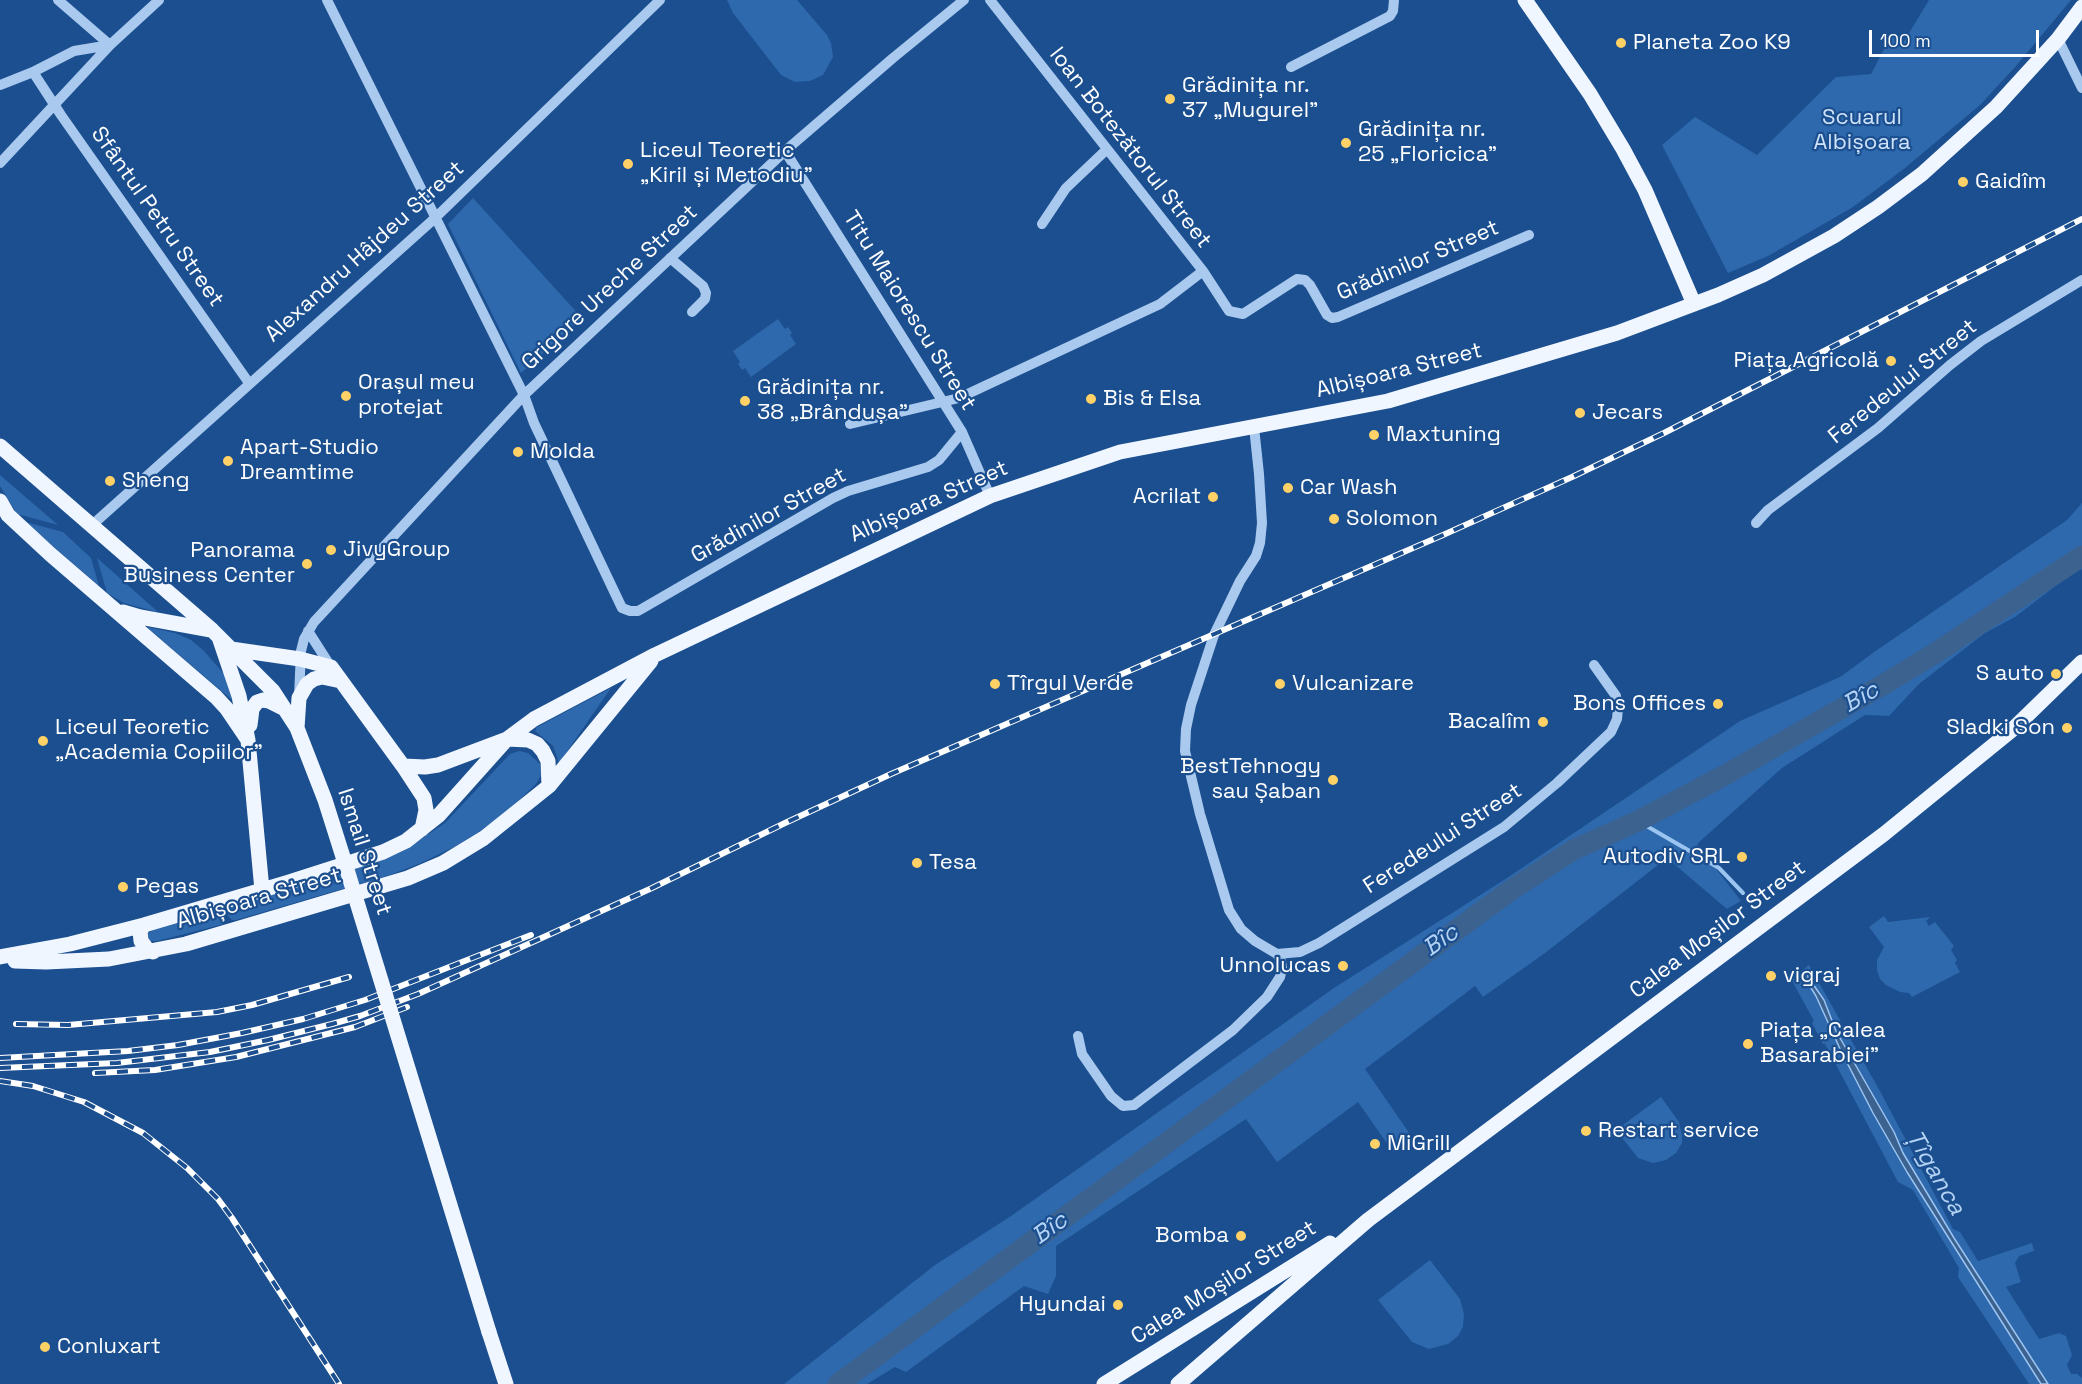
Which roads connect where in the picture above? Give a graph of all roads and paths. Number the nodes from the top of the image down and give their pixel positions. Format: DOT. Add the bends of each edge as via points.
graph roads {
  1 [pos="58,0"];
  2 [pos="159,0"];
  3 [pos="327,0"];
  4 [pos="660,0"];
  5 [pos="964,0"];
  6 [pos="990,0"];
  7 [pos="1394,0"];
  8 [pos="1529,2"];
  9 [pos="2082,7"];
  10 [pos="2058,39"];
  11 [pos="111,45"];
  12 [pos="1291,67"];
  13 [pos="33,72"];
  14 [pos="0,85"];
  15 [pos="2082,88"];
  16 [pos="55,105"];
  17 [pos="1106,150"];
  18 [pos="785,151"];
  19 [pos="0,163"];
  20 [pos="434,219"];
  21 [pos="1042,224"];
  22 [pos="1529,235"];
  23 [pos="670,258"];
  24 [pos="1203,271"];
  25 [pos="2082,280"];
  26 [pos="1694,304"];
  27 [pos="692,312"];
  28 [pos="1243,314"];
  29 [pos="249,383"];
  30 [pos="524,395"];
  31 [pos="943,402"];
  32 [pos="850,424"];
  33 [pos="1254,427"];
  34 [pos="962,432"];
  35 [pos="0,446"];
  36 [pos="990,496"];
  37 [pos="0,501"];
  38 [pos="1756,523"];
  39 [pos="91,526"];
  40 [pos="117,610"];
  41 [pos="308,631"];
  42 [pos="215,634"];
  43 [pos="231,649"];
  44 [pos="655,655"];
  45 [pos="300,658"];
  46 [pos="2082,662"];
  47 [pos="1594,665"];
  48 [pos="331,668"];
  49 [pos="340,681"];
  50 [pos="299,698"];
  51 [pos="285,709"];
  52 [pos="297,729"];
  53 [pos="507,739"];
  54 [pos="248,740"];
  55 [pos="403,766"];
  56 [pos="549,786"];
  57 [pos="422,829"];
  58 [pos="262,890"];
  59 [pos="144,925"];
  60 [pos="153,951"];
  61 [pos="1277,954"];
  62 [pos="0,959"];
  63 [pos="1078,1036"];
  64 [pos="1368,1220"];
  65 [pos="506,1384"];
  66 [pos="1104,1384"];
  67 [pos="1178,1384"];
  1 -- 11 [label="street"];
  2 -- 11 [label="street"];
  3 -- 20 [label="street"];
  4 -- 20 [label="street, Alexandru Hâjdeu Street"];
  5 -- 18 [label="street, Grigore Ureche Street"];
  6 -- 17 [label="street, Ioan Botezătorul Street"];
  7 -- 12 [label="street" via="1390,16"];
  8 -- 26 [label="main road" via="1623,149"];
  9 -- 10 [label="main road, Albișoara Street"];
  10 -- 15 [label="street"];
  10 -- 26 [label="main road, Albișoara Street" via="1996,107 1922,174 1878,207 1763,275"];
  11 -- 13 [label="street" via="74,51"];
  11 -- 16 [label="street"];
  13 -- 14 [label="street"];
  13 -- 16 [label="street, Sfântul Petru Street"];
  16 -- 19 [label="street"];
  16 -- 29 [label="street, Sfântul Petru Street"];
  17 -- 21 [label="street" via="1066,188"];
  17 -- 24 [label="street, Ioan Botezătorul Street"];
  18 -- 23 [label="street, Grigore Ureche Street"];
  18 -- 31 [label="street, Titu Maiorescu Street"];
  20 -- 29 [label="street, Alexandru Hâjdeu Street"];
  20 -- 30 [label="street"];
  22 -- 28 [label="street, Grădinilor Street" via="1338,317 1327,315 1310,285 1297,279"];
  23 -- 27 [label="street" via="706,293"];
  23 -- 30 [label="street, Grigore Ureche Street"];
  24 -- 28 [label="street, Ioan Botezătorul Street" via="1229,311"];
  24 -- 31 [label="street" via="1160,304"];
  25 -- 38 [label="street, Feredeului Street" via="1981,341"];
  26 -- 33 [label="main road, Albișoara Street" via="1617,333 1388,401"];
  29 -- 39 [label="street, Alexandru Hâjdeu Street"];
  30 -- 34 [label="street, Grădinilor Street" via="622,608 630,611 645,608 840,495 928,467 939,460"];
  30 -- 41 [label="street, Grigore Ureche Street"];
  31 -- 32 [label="street"];
  31 -- 34 [label="street, Titu Maiorescu Street"];
  33 -- 36 [label="main road, Albișoara Street" via="1120,452"];
  33 -- 61 [label="street" via="1262,523 1260,543 1214,635 1191,705 1185,752 1229,910 1241,929"];
  34 -- 36 [label="street, Titu Maiorescu Street"];
  35 -- 39 [label="main road, Ismail Street"];
  36 -- 44 [label="main road, Albișoara Street"];
  37 -- 40 [label="main road" via="8,515"];
  39 -- 42 [label="main road, Ismail Street"];
  40 -- 42 [label="main road"];
  40 -- 54 [label="main road" via="216,697"];
  41 -- 45 [label="street, Grigore Ureche Street"];
  41 -- 48 [label="street"];
  42 -- 43 [label="main road, Ismail Street"];
  42 -- 54 [label="main road" via="239,696"];
  43 -- 45 [label="main road"];
  43 -- 51 [label="main road, Ismail Street" via="273,691"];
  44 -- 53 [label="main road, Albișoara Street" via="534,719"];
  44 -- 56 [label="main road, Albișoara Street"];
  45 -- 48 [label="main road"];
  45 -- 50 [label="street, Grigore Ureche Street"];
  46 -- 64 [label="main road, Calea Moșilor Street" via="2012,730 1884,834"];
  47 -- 61 [label="street, Feredeului Street" via="1616,696 1617,719 1611,732 1557,783 1504,827 1319,943 1300,952"];
  48 -- 49 [label="main road"];
  49 -- 50 [label="main road" via="314,679"];
  49 -- 55 [label="main road"];
  50 -- 52 [label="main road"];
  51 -- 52 [label="main road, Ismail Street"];
  51 -- 54 [label="main road" via="263,700 254,705"];
  52 -- 65 [label="main road, Ismail Street, bridge" via="326,800"];
  53 -- 55 [label="main road" via="438,765"];
  53 -- 56 [label="main road" via="537,744 548,761"];
  53 -- 57 [label="main road, Albișoara Street"];
  54 -- 58 [label="main road"];
  55 -- 57 [label="main road" via="424,798"];
  56 -- 60 [label="main road, Albișoara Street" via="484,838 424,872 229,933"];
  57 -- 58 [label="main road, Albișoara Street" via="383,852"];
  58 -- 59 [label="main road, Albișoara Street"];
  59 -- 60 [label="main road" via="141,941"];
  59 -- 62 [label="main road, Albișoara Street"];
  60 -- 62 [label="main road, Albișoara Street" via="78,962"];
  61 -- 63 [label="street" via="1282,969 1267,997 1233,1030 1134,1105 1123,1106 1111,1096 1082,1054"];
  64 -- 66 [label="main road, Calea Moșilor Street"];
  64 -- 67 [label="main road, Calea Moșilor Street"];
}
